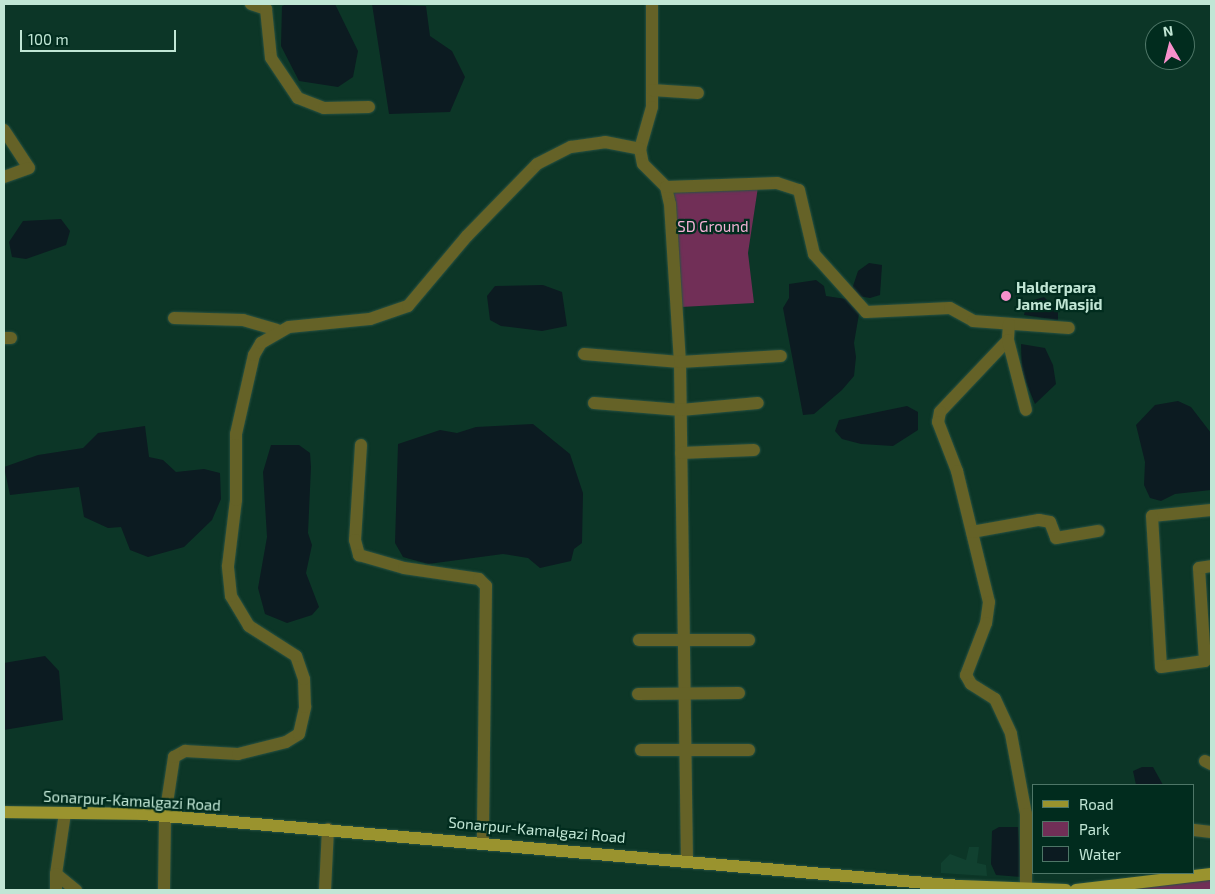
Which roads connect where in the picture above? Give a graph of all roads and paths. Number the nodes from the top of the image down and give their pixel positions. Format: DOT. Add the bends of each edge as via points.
graph roads {
  1 [pos="252,4"];
  2 [pos="652,4"];
  3 [pos="652,90"];
  4 [pos="698,92"];
  5 [pos="369,107"];
  6 [pos="4,130"];
  7 [pos="640,149"];
  8 [pos="4,177"];
  9 [pos="666,187"];
  10 [pos="174,318"];
  11 [pos="1009,324"];
  12 [pos="1069,328"];
  13 [pos="277,330"];
  14 [pos="1008,340"];
  15 [pos="584,354"];
  16 [pos="781,356"];
  17 [pos="680,362"];
  18 [pos="594,403"];
  19 [pos="758,403"];
  20 [pos="681,410"];
  21 [pos="1026,410"];
  22 [pos="361,445"];
  23 [pos="754,450"];
  24 [pos="681,453"];
  25 [pos="1211,510"];
  26 [pos="1098,531"];
  27 [pos="972,532"];
  28 [pos="1211,566"];
  29 [pos="639,640"];
  30 [pos="749,640"];
  31 [pos="685,641"];
  32 [pos="685,693"];
  33 [pos="739,693"];
  34 [pos="638,694"];
  35 [pos="641,750"];
  36 [pos="685,750"];
  37 [pos="749,750"];
  38 [pos="4,812"];
  39 [pos="65,813"];
  40 [pos="165,816"];
  41 [pos="328,830"];
  42 [pos="1195,830"];
  43 [pos="1211,832"];
  44 [pos="483,842"];
  45 [pos="687,860"];
  46 [pos="56,874"];
  47 [pos="1211,874"];
  48 [pos="960,888"];
  49 [pos="1026,889"];
  50 [pos="56,890"];
  51 [pos="76,890"];
  52 [pos="164,890"];
  53 [pos="325,890"];
  54 [pos="1066,890"];
  55 [pos="1076,890"];
  1 -- 5 [label="street" via="266,9 271,58 298,98 324,108"];
  2 -- 3 [label="street"];
  3 -- 4 [label="street"];
  3 -- 7 [label="street"];
  6 -- 8 [label="street" via="29,168"];
  7 -- 9 [label="street" via="643,164"];
  7 -- 13 [label="street" via="590,142 536,164 467,236 408,306 370,319"];
  9 -- 11 [label="street" via="790,184 804,199 814,254 840,279 860,307 893,314 950,308 973,321"];
  9 -- 17 [label="street"];
  10 -- 13 [label="street" via="243,320"];
  11 -- 12 [label="street"];
  11 -- 14 [label="street"];
  13 -- 40 [label="street" via="254,355 244,391 236,434 236,500 228,566 237,612 249,626 296,656 304,679 300,734 238,754 185,751 174,757"];
  14 -- 21 [label="street"];
  14 -- 27 [label="street" via="940,412 941,434 957,471"];
  15 -- 17 [label="street"];
  16 -- 17 [label="street"];
  17 -- 20 [label="street"];
  18 -- 20 [label="street"];
  19 -- 20 [label="street"];
  20 -- 24 [label="street"];
  22 -- 44 [label="street" via="354,540 359,555 404,568 480,579 486,586"];
  23 -- 24 [label="street"];
  24 -- 31 [label="street"];
  25 -- 28 [label="street" via="1152,516 1162,667 1205,661 1199,568"];
  26 -- 27 [label="street" via="1056,538 1050,522 1039,520"];
  27 -- 49 [label="street" via="989,612 966,675 971,684 995,699 1011,734 1026,814"];
  29 -- 31 [label="street"];
  30 -- 31 [label="street"];
  31 -- 32 [label="street"];
  32 -- 33 [label="street"];
  32 -- 34 [label="street"];
  32 -- 36 [label="street"];
  35 -- 36 [label="street"];
  36 -- 37 [label="street"];
  36 -- 45 [label="street"];
  38 -- 39 [label="main road, Sonarpur-Kamalgazi Road"];
  39 -- 40 [label="main road, Sonarpur-Kamalgazi Road"];
  39 -- 46 [label="street"];
  40 -- 41 [label="main road, Sonarpur-Kamalgazi Road"];
  40 -- 52 [label="street"];
  41 -- 44 [label="main road, Sonarpur-Kamalgazi Road"];
  41 -- 53 [label="street"];
  42 -- 43 [label="street"];
  44 -- 45 [label="main road, Sonarpur-Kamalgazi Road"];
  45 -- 48 [label="main road, Sonarpur-Kamalgazi Road"];
  46 -- 50 [label="street"];
  46 -- 51 [label="street"];
  47 -- 55 [label="main road"];
  48 -- 49 [label="main road, Sonarpur-Kamalgazi Road"];
  49 -- 54 [label="main road, Sonarpur-Kamalgazi Road"];
}
